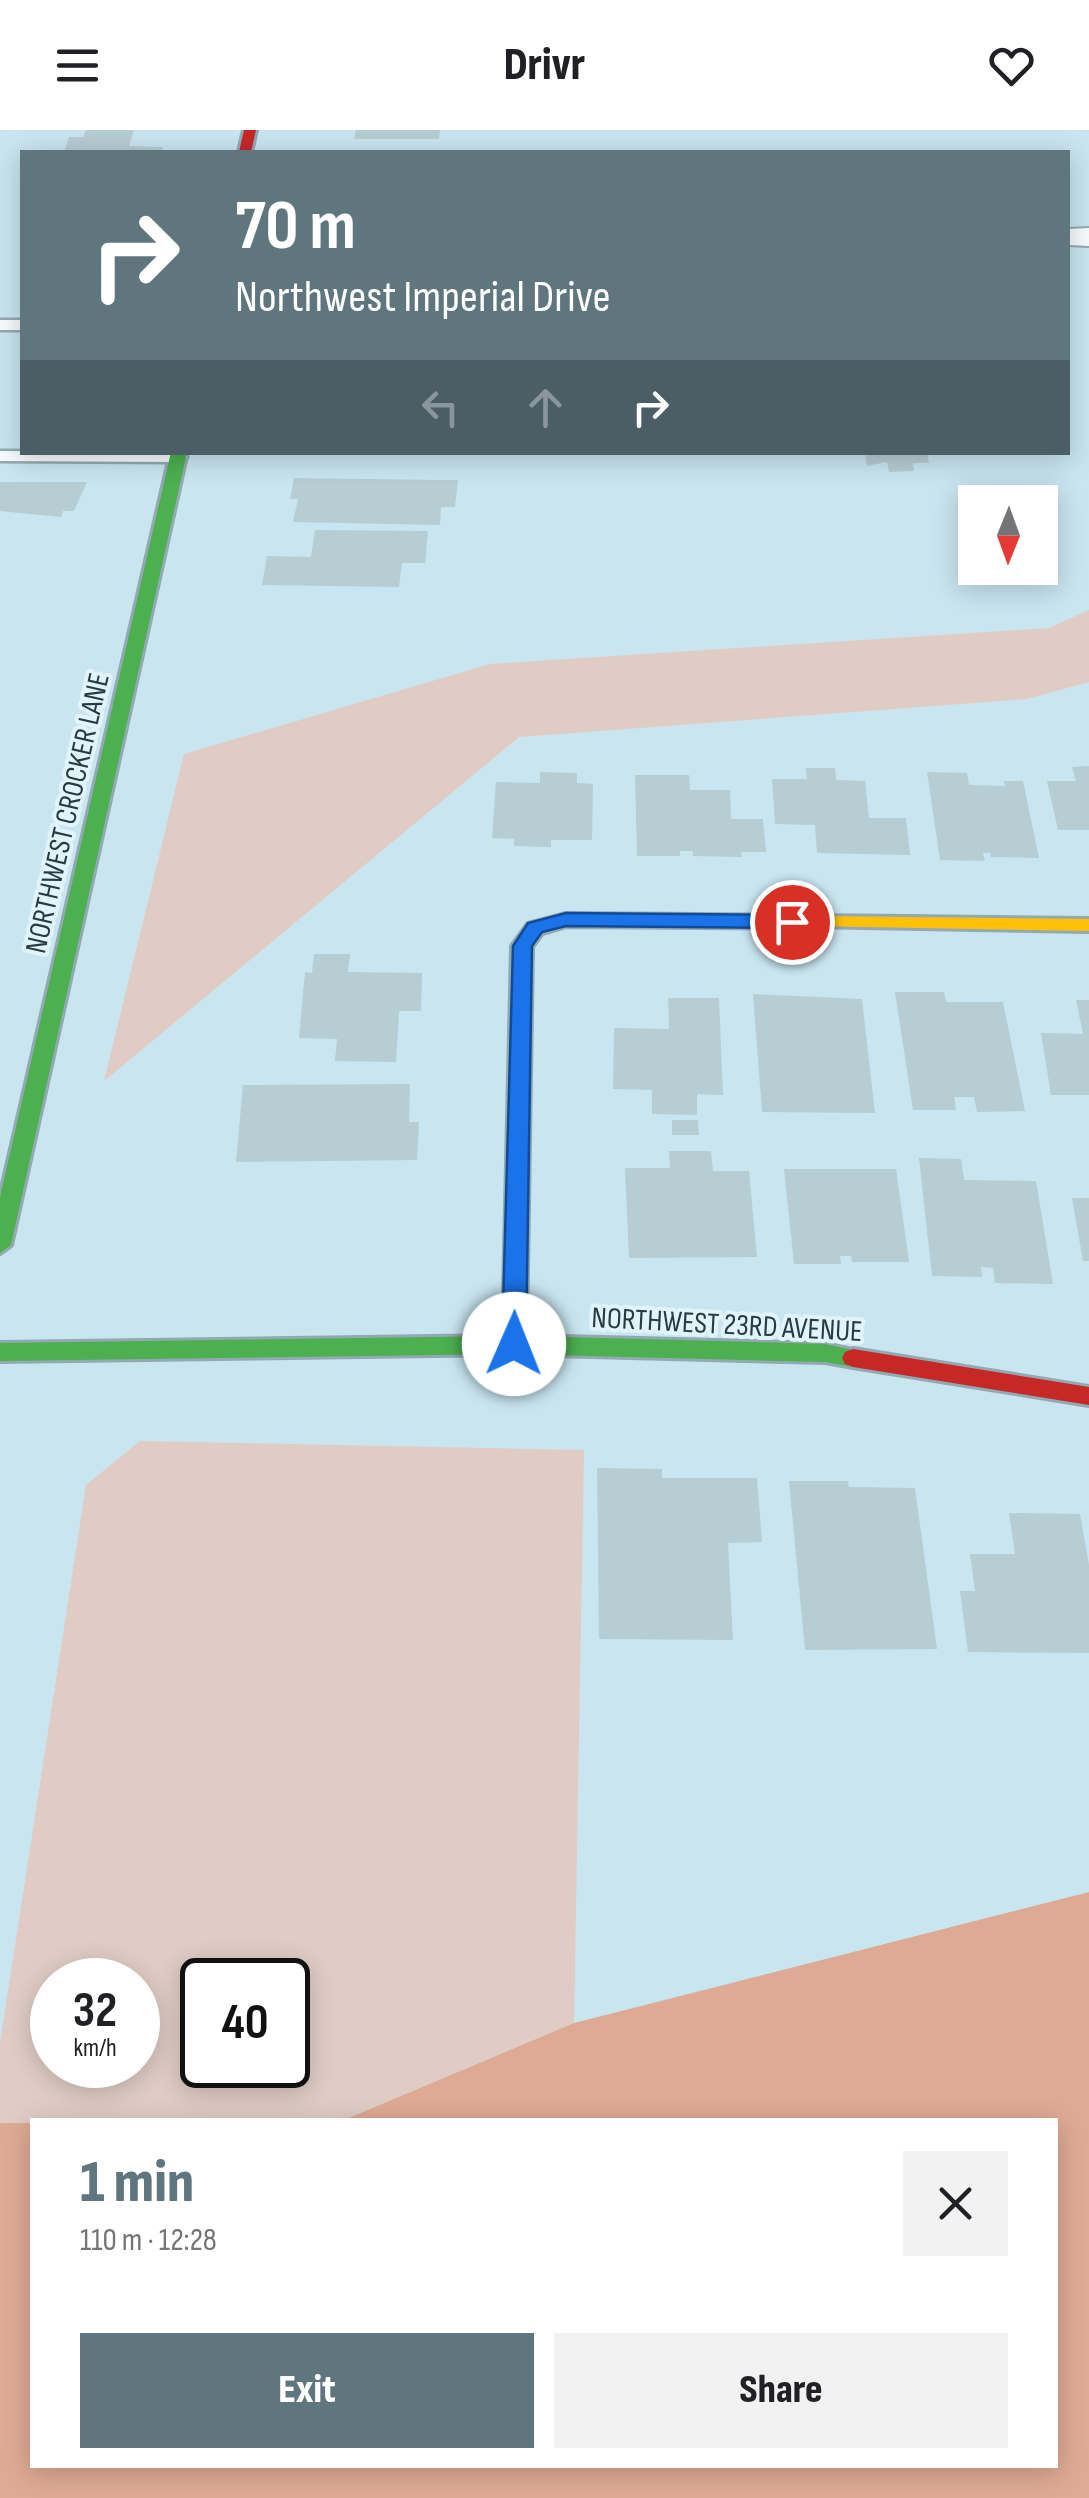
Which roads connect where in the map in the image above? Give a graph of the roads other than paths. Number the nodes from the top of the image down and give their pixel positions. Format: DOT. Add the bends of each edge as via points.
graph roads {
  1 [pos="89,455"];
  2 [pos="178,455"];
  3 [pos="0,456"];
  4 [pos="1089,925"];
  5 [pos="0,1246"];
  6 [pos="514,1344"];
  7 [pos="0,1352"];
  8 [pos="1089,1396"];
  1 -- 3 [label="lane"];
  2 -- 5 [label="street, NORTHWEST CROCKER LANE"];
  4 -- 6 [label="street" via="566,920 535,928 522,946 519,974"];
  6 -- 7 [label="street, NORTHWEST 23RD AVENUE"];
  6 -- 8 [label="street, NORTHWEST 23RD AVENUE" via="825,1354"];
}
